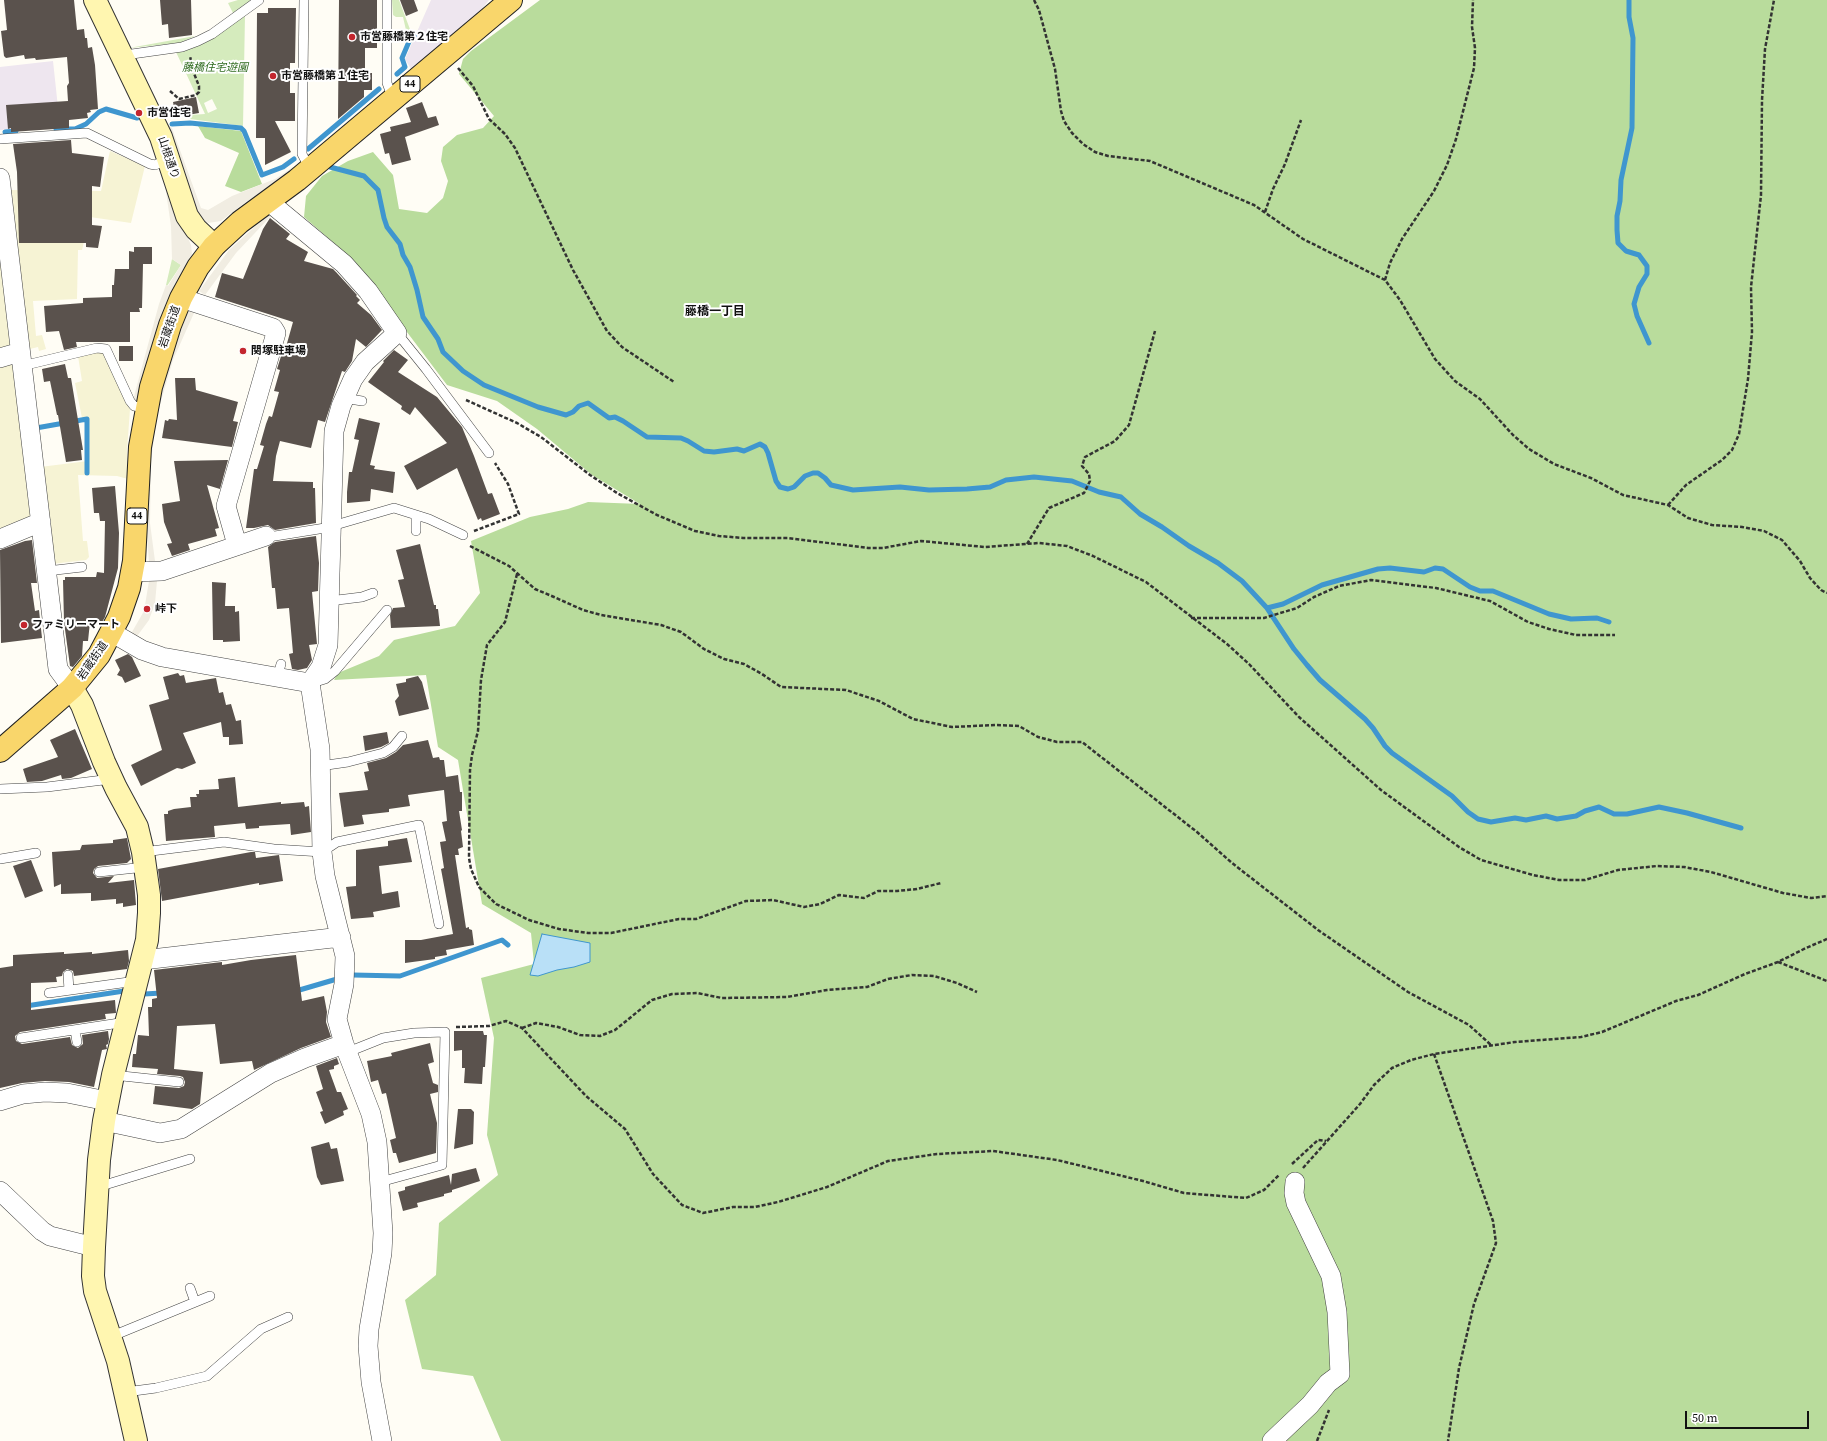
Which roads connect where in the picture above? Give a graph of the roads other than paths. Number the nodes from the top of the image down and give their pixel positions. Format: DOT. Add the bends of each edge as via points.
graph roads {
  1 [pos="95,0"];
  2 [pos="259,0"];
  3 [pos="304,0"];
  4 [pos="387,0"];
  5 [pos="511,0"];
  6 [pos="123,58"];
  7 [pos="393,99"];
  8 [pos="0,139"];
  9 [pos="169,159"];
  10 [pos="310,169"];
  11 [pos="0,178"];
  12 [pos="268,201"];
  13 [pos="214,246"];
  14 [pos="181,298"];
  15 [pos="397,333"];
  16 [pos="0,358"];
  17 [pos="21,359"];
  18 [pos="146,408"];
  19 [pos="489,453"];
  20 [pos="416,516"];
  21 [pos="41,522"];
  22 [pos="330,526"];
  23 [pos="416,531"];
  24 [pos="463,535"];
  25 [pos="266,536"];
  26 [pos="0,539"];
  27 [pos="237,546"];
  28 [pos="82,567"];
  29 [pos="47,571"];
  30 [pos="133,572"];
  31 [pos="372,593"];
  32 [pos="329,601"];
  33 [pos="387,610"];
  34 [pos="112,632"];
  35 [pos="310,683"];
  36 [pos="72,688"];
  37 [pos="402,736"];
  38 [pos="0,752"];
  39 [pos="320,766"];
  40 [pos="111,779"];
  41 [pos="0,789"];
  42 [pos="322,852"];
  43 [pos="36,853"];
  44 [pos="0,859"];
  45 [pos="144,860"];
  46 [pos="99,872"];
  47 [pos="439,924"];
  48 [pos="341,937"];
  49 [pos="140,970"];
  50 [pos="68,975"];
  51 [pos="69,990"];
  52 [pos="48,993"];
  53 [pos="126,1022"];
  54 [pos="75,1030"];
  55 [pos="21,1038"];
  56 [pos="77,1042"];
  57 [pos="346,1048"];
  58 [pos="113,1075"];
  59 [pos="179,1082"];
  60 [pos="0,1101"];
  61 [pos="106,1111"];
  62 [pos="190,1160"];
  63 [pos="1287,1175"];
  64 [pos="380,1182"];
  65 [pos="97,1187"];
  66 [pos="0,1192"];
  67 [pos="94,1247"];
  68 [pos="190,1288"];
  69 [pos="210,1296"];
  70 [pos="195,1302"];
  71 [pos="288,1317"];
  72 [pos="110,1337"];
  73 [pos="126,1392"];
  74 [pos="136,1441"];
  75 [pos="382,1441"];
  76 [pos="1272,1441"];
  1 -- 6 [label="street, 山根通り"];
  2 -- 6 [label="lane" via="212,34 190,44 132,54"];
  3 -- 10 [label="lane" via="302,154"];
  4 -- 7 [label="lane" via="387,83"];
  5 -- 7 [label="main road, 岩蔵街道 / 44"];
  6 -- 9 [label="street, 山根通り"];
  7 -- 10 [label="main road, 岩蔵街道 / 44"];
  8 -- 9 [label="lane" via="87,133 150,164"];
  9 -- 13 [label="street, 山根通り" via="188,216 196,229"];
  10 -- 12 [label="main road, 岩蔵街道 / 44"];
  11 -- 17 [label="street"];
  12 -- 13 [label="main road, 岩蔵街道 / 44"];
  12 -- 15 [label="street" via="344,264 368,291"];
  13 -- 14 [label="main road, 岩蔵街道 / 44" via="198,267"];
  14 -- 18 [label="main road, 岩蔵街道 / 44" via="170,325"];
  14 -- 27 [label="street" via="273,328 276,333 226,506"];
  15 -- 19 [label="lane"];
  15 -- 22 [label="street" via="366,362 353,379 353,400 334,431"];
  16 -- 17 [label="street"];
  17 -- 18 [label="lane" via="97,348 106,349 130,401 134,406"];
  17 -- 21 [label="street"];
  18 -- 30 [label="main road, 岩蔵街道 / 44" via="140,447"];
  20 -- 22 [label="lane" via="394,508"];
  20 -- 23 [label="lane"];
  20 -- 24 [label="lane" via="429,519"];
  21 -- 26 [label="street"];
  21 -- 29 [label="street"];
  22 -- 25 [label="lane"];
  22 -- 32 [label="street"];
  25 -- 27 [label="street"];
  27 -- 30 [label="street" via="162,571"];
  28 -- 29 [label="lane"];
  29 -- 36 [label="street" via="58,669"];
  30 -- 34 [label="main road, 岩蔵街道 / 44" via="125,601"];
  31 -- 32 [label="lane" via="362,597"];
  32 -- 35 [label="street" via="326,655"];
  33 -- 35 [label="lane" via="335,671 325,679"];
  34 -- 35 [label="street" via="142,650 162,657 279,671"];
  34 -- 36 [label="main road, 岩蔵街道 / 44" via="96,659"];
  35 -- 39 [label="street" via="320,748"];
  36 -- 38 [label="main road, 岩蔵街道 / 44"];
  36 -- 40 [label="street" via="82,705"];
  37 -- 39 [label="lane" via="393,747 383,753"];
  39 -- 42 [label="street"];
  40 -- 41 [label="lane" via="47,787"];
  40 -- 45 [label="street" via="136,823"];
  42 -- 45 [label="lane" via="224,842"];
  42 -- 47 [label="lane" via="337,842 419,825"];
  42 -- 48 [label="street" via="325,876"];
  43 -- 44 [label="lane"];
  45 -- 46 [label="lane"];
  45 -- 49 [label="street" via="150,914"];
  48 -- 49 [label="street"];
  48 -- 57 [label="street" via="346,968 338,1019"];
  49 -- 51 [label="lane"];
  49 -- 53 [label="street"];
  50 -- 51 [label="lane"];
  51 -- 52 [label="lane"];
  53 -- 54 [label="lane"];
  53 -- 58 [label="street"];
  54 -- 55 [label="lane"];
  54 -- 56 [label="lane"];
  57 -- 61 [label="street" via="305,1058 271,1073 181,1129 160,1133"];
  57 -- 64 [label="street" via="371,1114 377,1142"];
  57 -- 64 [label="lane" via="383,1038 445,1032 442,1165"];
  58 -- 59 [label="lane"];
  58 -- 61 [label="street"];
  60 -- 61 [label="street" via="23,1094 67,1093"];
  61 -- 65 [label="street"];
  62 -- 65 [label="lane"];
  63 -- 76 [label="street" via="1296,1203 1331,1276 1337,1312 1340,1374 1328,1383 1310,1405"];
  64 -- 75 [label="street" via="382,1253 368,1346 371,1382"];
  65 -- 67 [label="street"];
  66 -- 67 [label="street" via="42,1232"];
  67 -- 72 [label="street" via="95,1291"];
  68 -- 70 [label="lane"];
  69 -- 70 [label="lane"];
  70 -- 72 [label="lane"];
  71 -- 73 [label="lane" via="261,1329 207,1376"];
  72 -- 73 [label="street"];
  73 -- 74 [label="street"];
}
